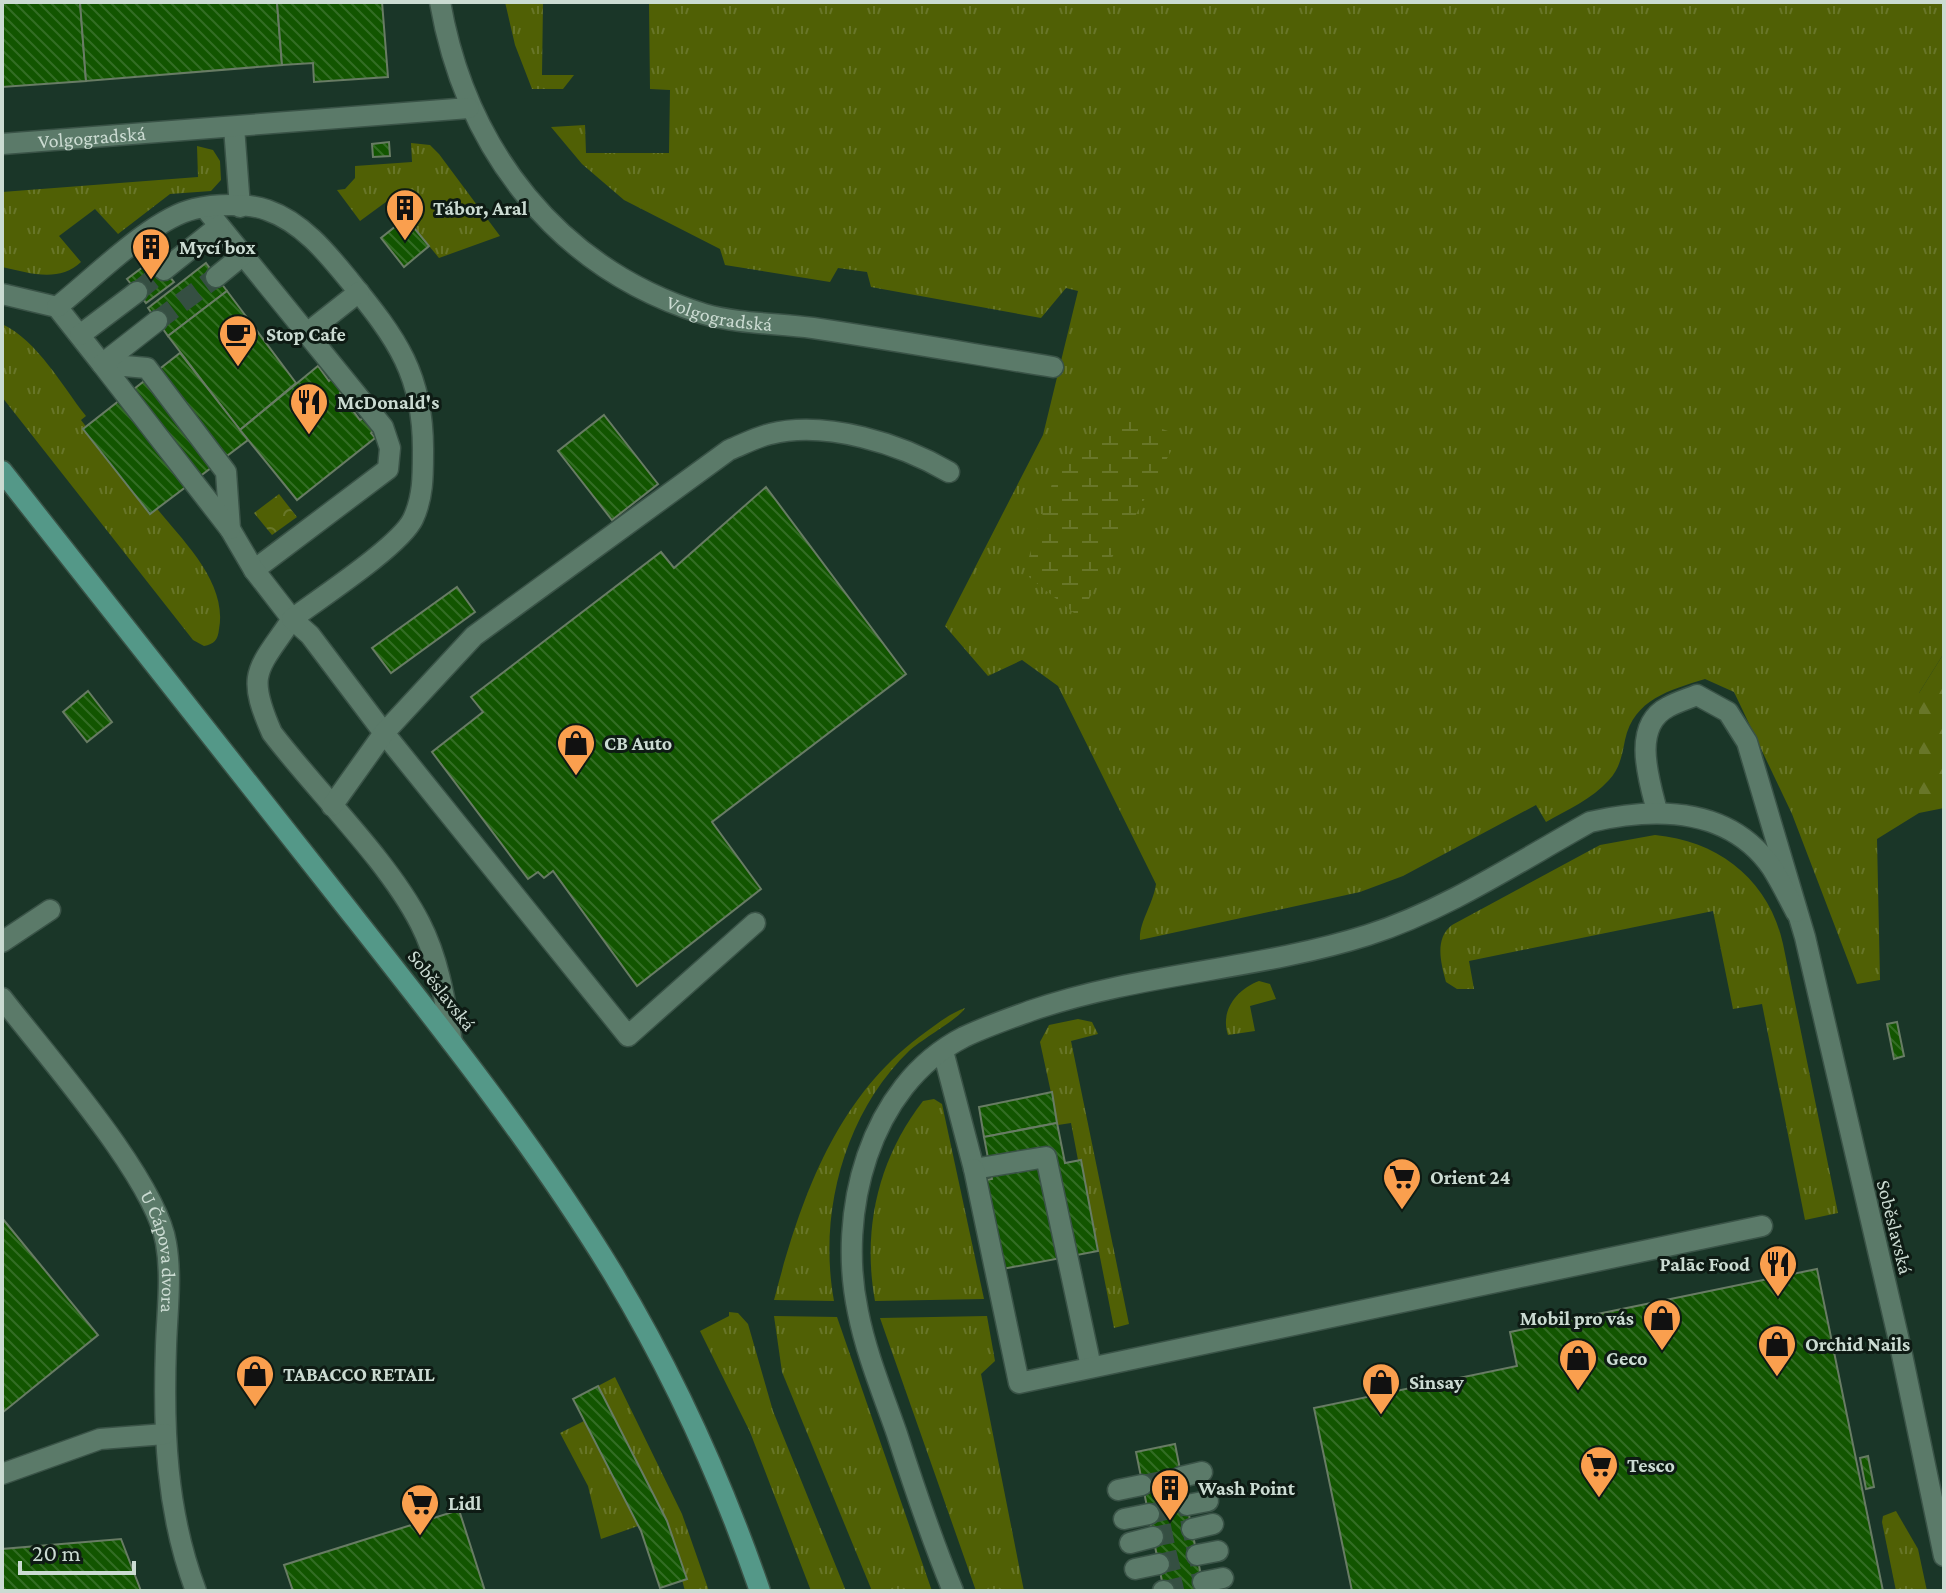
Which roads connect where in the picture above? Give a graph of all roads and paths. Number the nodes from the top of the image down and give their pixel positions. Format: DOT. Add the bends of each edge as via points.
graph roads {
  1 [pos="440,2"];
  2 [pos="469,108"];
  3 [pos="234,127"];
  4 [pos="2,144"];
  5 [pos="240,207"];
  6 [pos="205,208"];
  7 [pos="219,226"];
  8 [pos="243,255"];
  9 [pos="164,270"];
  10 [pos="216,277"];
  11 [pos="137,292"];
  12 [pos="359,292"];
  13 [pos="2,294"];
  14 [pos="57,307"];
  15 [pos="157,321"];
  16 [pos="307,333"];
  17 [pos="80,335"];
  18 [pos="102,364"];
  19 [pos="1053,367"];
  20 [pos="2,471"];
  21 [pos="949,472"];
  22 [pos="230,529"];
  23 [pos="254,570"];
  24 [pos="292,619"];
  25 [pos="384,733"];
  26 [pos="332,806"];
  27 [pos="1657,811"];
  28 [pos="50,910"];
  29 [pos="1796,912"];
  30 [pos="755,923"];
  31 [pos="2,942"];
  32 [pos="2,998"];
  33 [pos="452,1042"];
  34 [pos="943,1051"];
  35 [pos="974,1169"];
  36 [pos="1762,1226"];
  37 [pos="1091,1367"];
  38 [pos="165,1434"];
  39 [pos="1202,1472"];
  40 [pos="2,1474"];
  41 [pos="1181,1477"];
  42 [pos="1142,1485"];
  43 [pos="1118,1490"];
  44 [pos="1208,1501"];
  45 [pos="1187,1505"];
  46 [pos="1149,1514"];
  47 [pos="1124,1519"];
  48 [pos="1213,1524"];
  49 [pos="1192,1529"];
  50 [pos="1153,1537"];
  51 [pos="1130,1543"];
  52 [pos="1944,1556"];
  53 [pos="1159,1564"];
  54 [pos="1135,1569"];
  55 [pos="196,1591"];
  56 [pos="760,1591"];
  57 [pos="953,1591"];
  1 -- 2 [label="street, Volgogradská"];
  2 -- 3 [label="street, Volgogradská"];
  2 -- 19 [label="street, Volgogradská" via="545,219 586,257 626,279 721,318"];
  3 -- 4 [label="street, Volgogradská"];
  3 -- 5 [label="street"];
  5 -- 6 [label="street"];
  5 -- 12 [label="street" via="267,210 293,224"];
  6 -- 7 [label="street"];
  6 -- 14 [label="street" via="157,226"];
  7 -- 8 [label="street"];
  7 -- 9 [label="street"];
  8 -- 10 [label="street"];
  8 -- 16 [label="street"];
  11 -- 17 [label="street"];
  12 -- 16 [label="street"];
  12 -- 24 [label="street" via="400,346 418,389 424,426 422,494 412,522 401,534"];
  13 -- 14 [label="street"];
  14 -- 17 [label="street"];
  15 -- 18 [label="street"];
  16 -- 23 [label="street" via="383,427 390,464"];
  17 -- 18 [label="street"];
  18 -- 22 [label="street"];
  18 -- 22 [label="street" via="147,368 226,472"];
  20 -- 33 [label="main road, Soběslavská"];
  21 -- 25 [label="street" via="919,454 813,430 770,434 729,450 474,636"];
  22 -- 23 [label="street"];
  23 -- 24 [label="street"];
  24 -- 25 [label="street" via="347,680"];
  24 -- 26 [label="street" via="256,673 259,701 272,733"];
  25 -- 26 [label="street"];
  25 -- 30 [label="street" via="628,1036"];
  26 -- 33 [label="street" via="419,922 442,985"];
  27 -- 29 [label="street" via="1711,822 1738,836 1771,867"];
  27 -- 29 [label="street" via="1645,757 1648,730 1664,708 1697,695 1728,712 1747,742"];
  27 -- 34 [label="street" via="1590,822 1414,919 1365,936 1031,1011"];
  28 -- 31 [label="street"];
  29 -- 52 [label="street, Soběslavská" via="1900,1345"];
  32 -- 38 [label="street, U Čápova dvora" via="156,1210 167,1256"];
  33 -- 56 [label="main road, Soběslavská" via="615,1277 701,1441"];
  34 -- 35 [label="street"];
  34 -- 57 [label="street" via="910,1081 874,1138 862,1168 851,1239 863,1337"];
  35 -- 37 [label="street" via="1046,1157"];
  35 -- 37 [label="street" via="1019,1383"];
  36 -- 37 [label="street"];
  38 -- 40 [label="street" via="100,1439"];
  38 -- 55 [label="street, U Čápova dvora" via="182,1554"];
  39 -- 41 [label="street"];
  42 -- 43 [label="street"];
  44 -- 45 [label="street"];
  46 -- 47 [label="street"];
  48 -- 49 [label="street"];
  50 -- 51 [label="street"];
  53 -- 54 [label="street"];
}
